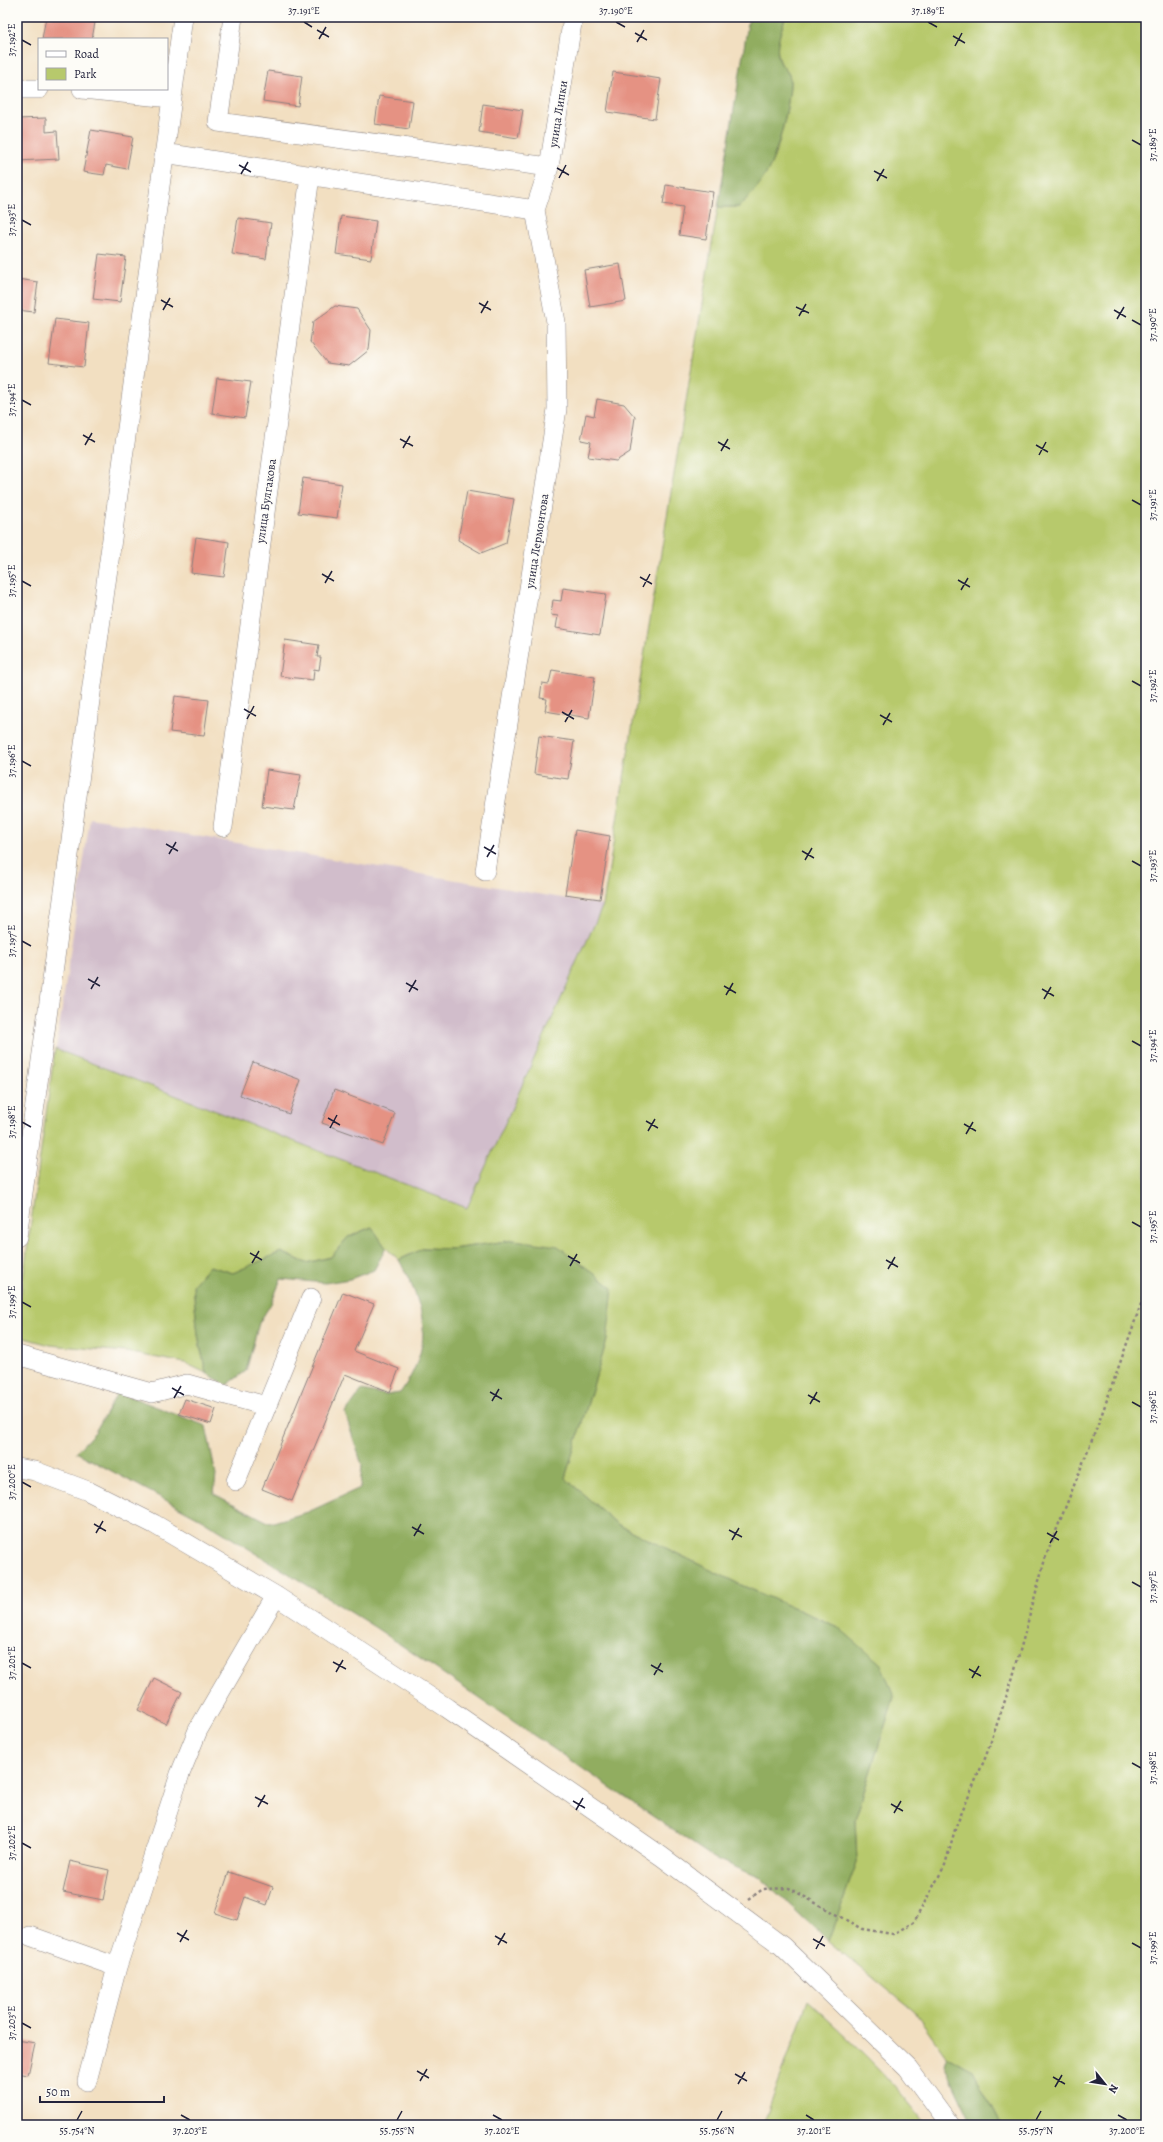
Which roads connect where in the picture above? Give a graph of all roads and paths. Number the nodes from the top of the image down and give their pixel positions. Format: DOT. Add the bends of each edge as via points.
graph roads {
  1 [pos="183,17"];
  2 [pos="233,17"];
  3 [pos="573,17"];
  4 [pos="17,89"];
  5 [pos="38,89"];
  6 [pos="92,90"];
  7 [pos="171,98"];
  8 [pos="164,153"];
  9 [pos="549,167"];
  10 [pos="310,176"];
  11 [pos="536,210"];
  12 [pos="223,826"];
  13 [pos="484,871"];
  14 [pos="17,1237"];
  15 [pos="1146,1290"];
  16 [pos="311,1298"];
  17 [pos="17,1355"];
  18 [pos="266,1406"];
  19 [pos="17,1468"];
  20 [pos="236,1481"];
  21 [pos="276,1596"];
  22 [pos="735,1912"];
  23 [pos="30,1936"];
  24 [pos="117,1967"];
  25 [pos="87,2081"];
  26 [pos="950,2125"];
  1 -- 7 [label="street"];
  2 -- 9 [label="street" via="218,122"];
  3 -- 9 [label="street, улица Липки"];
  4 -- 5 [label="street"];
  6 -- 7 [label="street"];
  7 -- 8 [label="street"];
  8 -- 10 [label="street"];
  8 -- 14 [label="street"];
  9 -- 11 [label="street, улица Липки"];
  10 -- 11 [label="street"];
  10 -- 12 [label="street, улица Булгакова"];
  11 -- 13 [label="street, улица Лермонтова" via="556,322 557,409"];
  15 -- 22 [label="path" via="1099,1422 1045,1559 1012,1680 986,1756 956,1826 945,1865 914,1922 893,1934 862,1929 789,1888 763,1889"];
  16 -- 18 [label="street"];
  17 -- 18 [label="street" via="152,1393 187,1384"];
  18 -- 20 [label="street"];
  19 -- 21 [label="street" via="34,1471 88,1491 154,1524"];
  21 -- 22 [label="street" via="448,1708 661,1856"];
  21 -- 24 [label="street" via="198,1730 180,1774"];
  22 -- 26 [label="street" via="782,1946 908,2068"];
  23 -- 24 [label="street"];
  24 -- 25 [label="street"];
}
